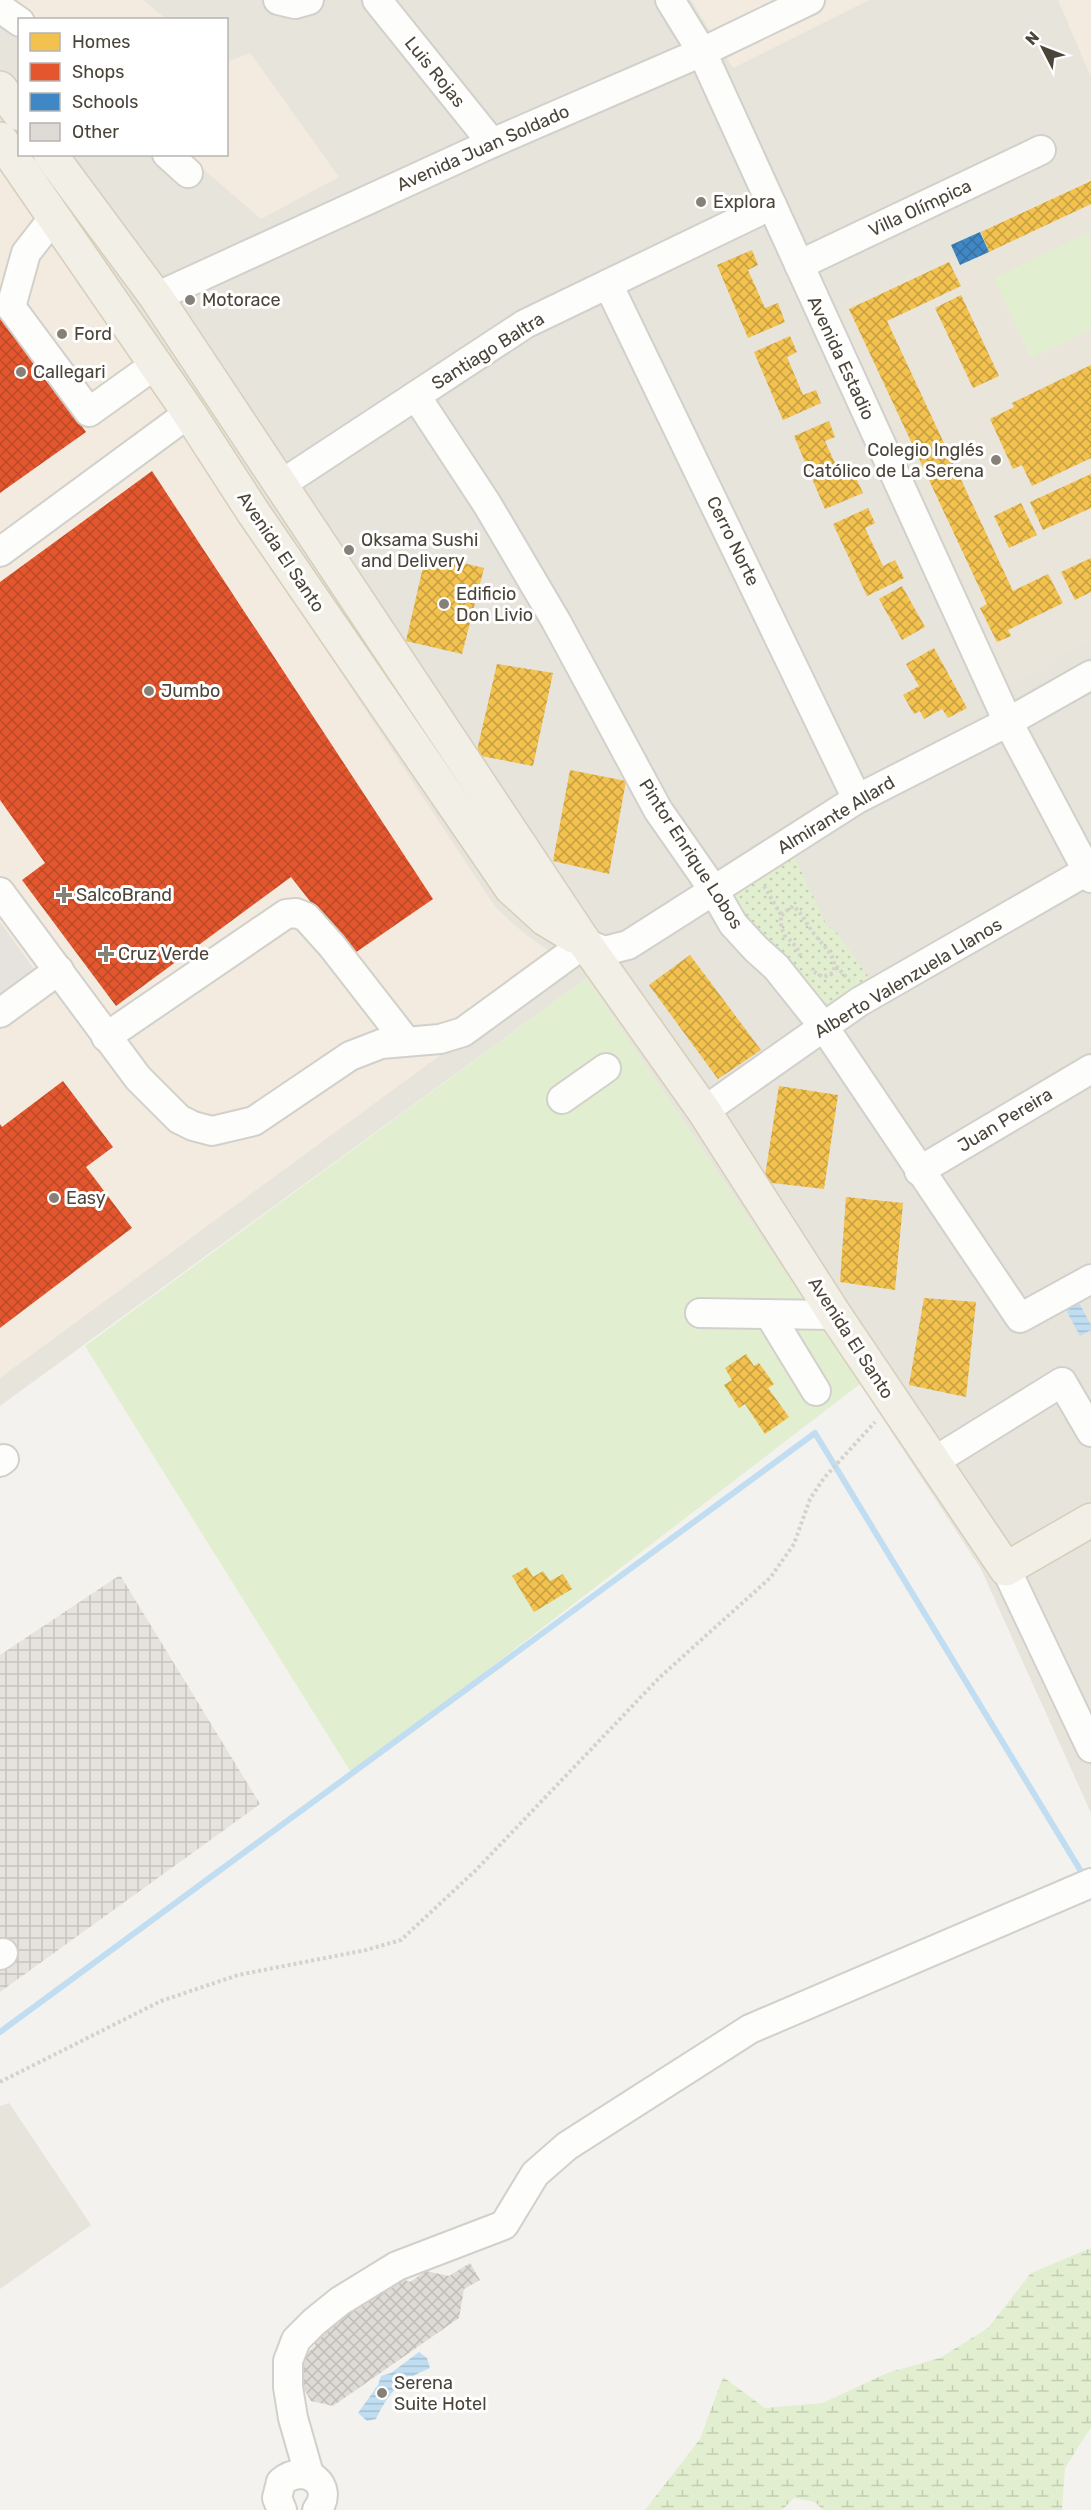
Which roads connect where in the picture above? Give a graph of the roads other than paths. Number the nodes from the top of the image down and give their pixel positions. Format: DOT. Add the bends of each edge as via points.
graph roads {
  1 [pos="278,0"];
  2 [pos="309,0"];
  3 [pos="377,0"];
  4 [pos="669,0"];
  5 [pos="810,0"];
  6 [pos="0,8"];
  7 [pos="18,21"];
  8 [pos="702,52"];
  9 [pos="0,88"];
  10 [pos="18,111"];
  11 [pos="0,140"];
  12 [pos="492,143"];
  13 [pos="1041,150"];
  14 [pos="51,156"];
  15 [pos="772,206"];
  16 [pos="54,217"];
  17 [pos="799,265"];
  18 [pos="609,284"];
  19 [pos="156,297"];
  20 [pos="150,356"];
  21 [pos="416,396"];
  22 [pos="189,412"];
  23 [pos="280,485"];
  24 [pos="0,552"];
  25 [pos="1091,675"];
  26 [pos="1008,722"];
  27 [pos="857,799"];
  28 [pos="1089,874"];
  29 [pos="713,889"];
  30 [pos="0,892"];
  31 [pos="585,943"];
  32 [pos="59,970"];
  33 [pos="0,1013"];
  34 [pos="824,1027"];
  35 [pos="106,1037"];
  36 [pos="406,1041"];
  37 [pos="606,1068"];
  38 [pos="1091,1069"];
  39 [pos="562,1099"];
  40 [pos="704,1111"];
  41 [pos="919,1171"];
  42 [pos="1091,1279"];
  43 [pos="700,1313"];
  44 [pos="769,1314"];
  45 [pos="835,1315"];
  46 [pos="1081,1390"];
  47 [pos="816,1391"];
  48 [pos="1091,1432"];
  49 [pos="933,1462"];
  50 [pos="1091,1520"];
  51 [pos="1006,1569"];
  52 [pos="1091,1748"];
  53 [pos="1091,1883"];
  54 [pos="309,2474"];
  55 [pos="282,2510"];
  56 [pos="317,2510"];
  1 -- 2 [label="street" via="295,4"];
  3 -- 12 [label="street, Luis Rojas"];
  4 -- 8 [label="street, Avenida Estadio"];
  5 -- 8 [label="street, Avenida Juan Soldado"];
  6 -- 7 [label="street"];
  8 -- 12 [label="street, Avenida Juan Soldado"];
  8 -- 15 [label="street, Avenida Estadio"];
  9 -- 10 [label="main road"];
  11 -- 16 [label="main road, Avenida El Santo"];
  12 -- 19 [label="street, Avenida Juan Soldado"];
  13 -- 17 [label="street, Villa Olímpica"];
  14 -- 19 [label="main road, Avenida El Santo"];
  15 -- 17 [label="street, Avenida Estadio"];
  15 -- 18 [label="street, Santiago Baltra"];
  16 -- 20 [label="main road, Avenida El Santo"];
  16 -- 20 [label="street" via="26,253 11,307 89,412"];
  17 -- 26 [label="street, Avenida Estadio"];
  18 -- 21 [label="street, Santiago Baltra" via="525,324"];
  18 -- 27 [label="street, Cerro Norte"];
  19 -- 20 [label="main road" via="147,320"];
  19 -- 23 [label="main road, Avenida El Santo"];
  20 -- 22 [label="main road, Avenida El Santo"];
  21 -- 23 [label="street, Santiago Baltra"];
  21 -- 29 [label="street, Pintor Enrique Lobos" via="487,504 556,621 658,810"];
  22 -- 24 [label="street"];
  22 -- 31 [label="main road, Avenida El Santo" via="253,512 511,888 545,919"];
  23 -- 31 [label="main road, Avenida El Santo"];
  25 -- 26 [label="street, Almirante Allard"];
  26 -- 27 [label="street, Almirante Allard"];
  26 -- 28 [label="street, Avenida Estadio"];
  27 -- 29 [label="street, Almirante Allard"];
  28 -- 34 [label="street, Alberto Valenzuela Llanos" via="860,1002"];
  29 -- 31 [label="street, Almirante Allard" via="628,945 604,951"];
  29 -- 34 [label="street, Pintor Enrique Lobos" via="734,924 776,967"];
  30 -- 32 [label="street"];
  31 -- 36 [label="street" via="463,1032 440,1039"];
  31 -- 40 [label="main road, Avenida El Santo"];
  32 -- 33 [label="street"];
  32 -- 35 [label="street"];
  34 -- 40 [label="street, Alberto Valenzuela Llanos"];
  34 -- 41 [label="street, Pintor Enrique Lobos"];
  35 -- 36 [label="street" via="138,1078 179,1119 212,1131 254,1121 350,1056 381,1044"];
  35 -- 36 [label="street" via="286,914 296,913 306,917 332,946"];
  37 -- 39 [label="street"];
  38 -- 41 [label="street, Juan Pereira"];
  40 -- 45 [label="main road, Avenida El Santo"];
  41 -- 42 [label="street, Pintor Enrique Lobos" via="1020,1318"];
  43 -- 44 [label="street"];
  44 -- 45 [label="street"];
  44 -- 47 [label="street"];
  45 -- 49 [label="main road, Avenida El Santo"];
  46 -- 48 [label="street"];
  46 -- 49 [label="street" via="1062,1382"];
  49 -- 51 [label="main road, Avenida El Santo"];
  50 -- 51 [label="main road"];
  51 -- 52 [label="street, Avenida El Santo"];
  53 -- 54 [label="street" via="750,2030 567,2146 535,2175 504,2225 397,2266 340,2301 296,2340 288,2361 293,2418"];
  54 -- 55 [label="street" via="295,2473 281,2482 277,2498"];
  54 -- 56 [label="street" via="322,2490"];
}
